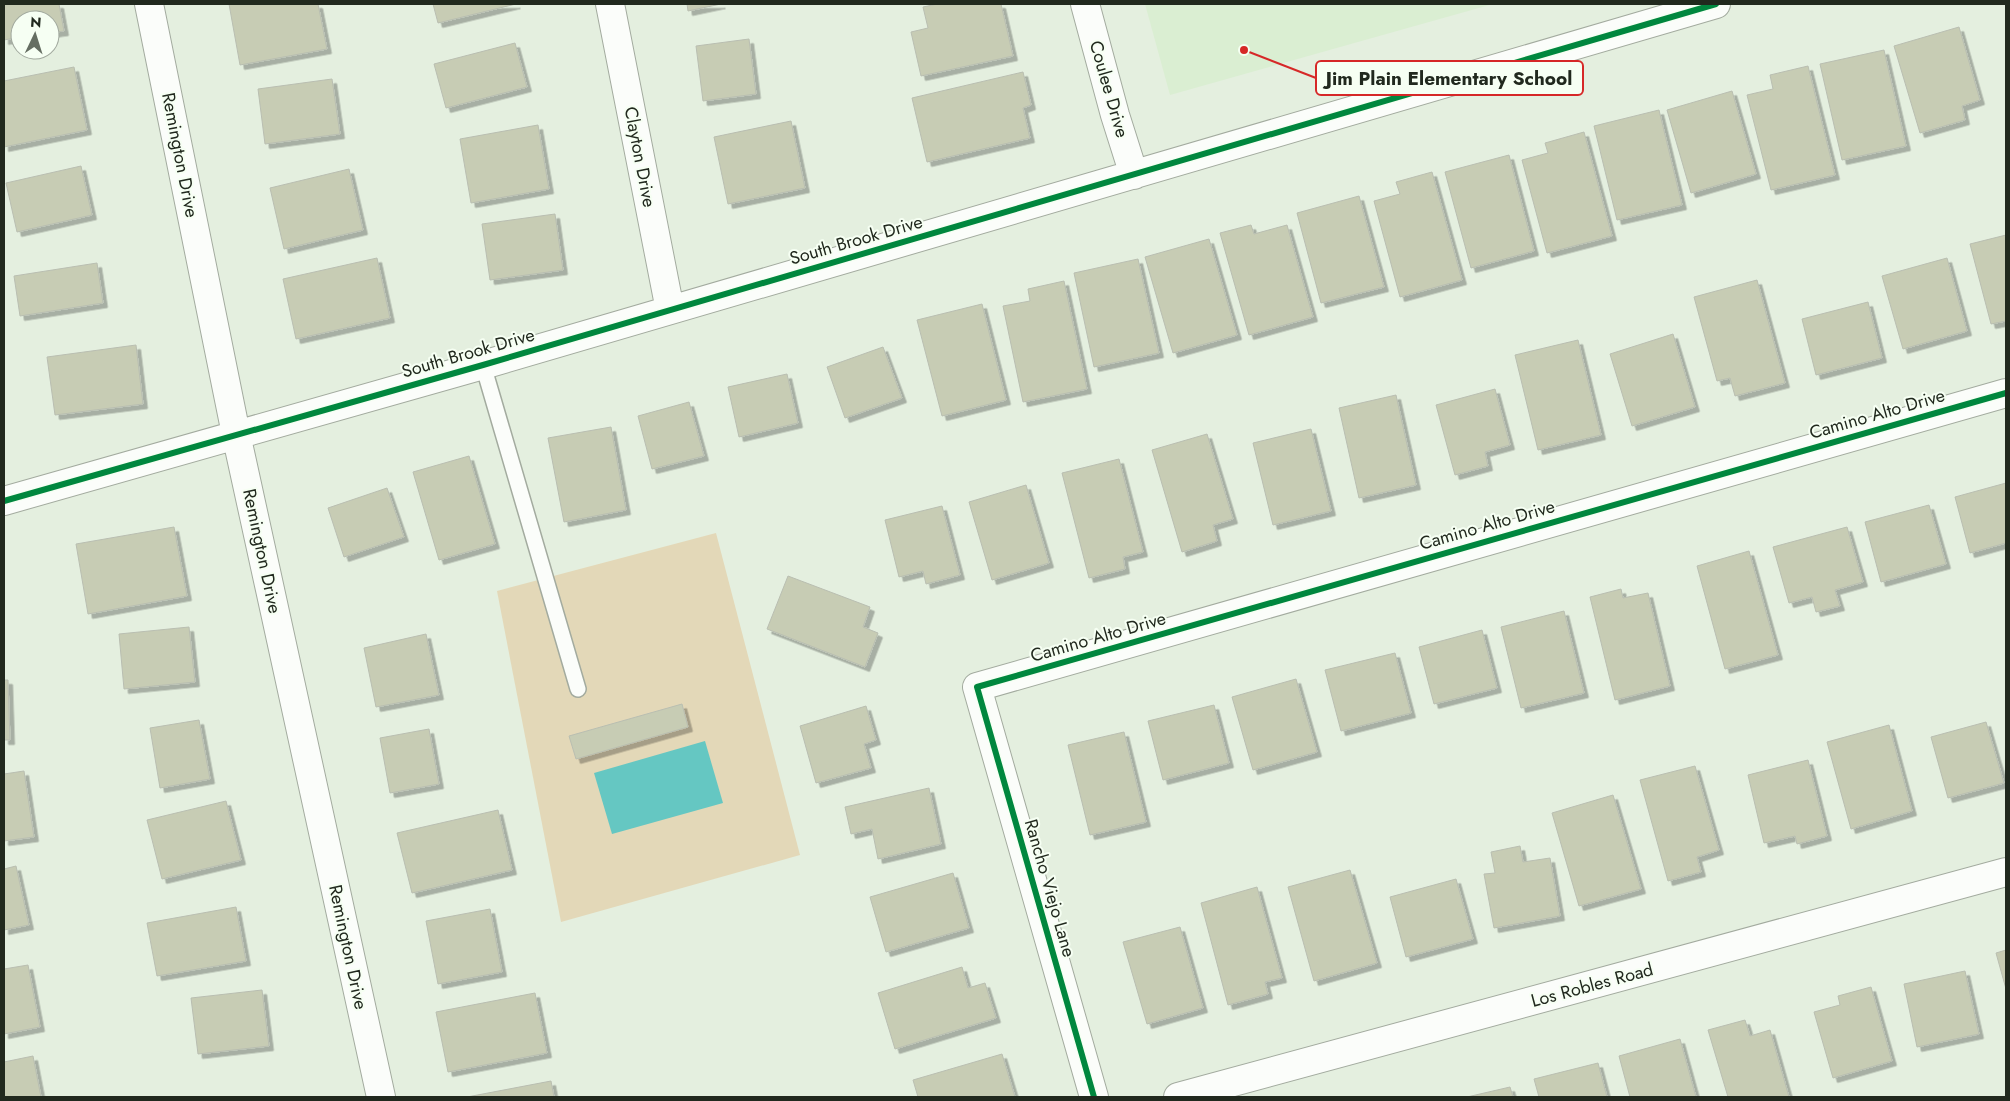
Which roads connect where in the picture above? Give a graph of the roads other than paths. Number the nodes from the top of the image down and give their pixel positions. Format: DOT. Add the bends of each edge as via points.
graph roads {
  1 [pos="149,4"];
  2 [pos="610,4"];
  3 [pos="1085,4"];
  4 [pos="1716,4"];
  5 [pos="1134,175"];
  6 [pos="670,310"];
  7 [pos="483,365"];
  8 [pos="2006,393"];
  9 [pos="236,434"];
  10 [pos="4,501"];
  11 [pos="977,687"];
  12 [pos="578,689"];
  13 [pos="2006,872"];
  14 [pos="381,1097"];
  15 [pos="1094,1097"];
  16 [pos="1178,1097"];
  1 -- 9 [label="street, Remington Drive"];
  2 -- 6 [label="street, Clayton Drive"];
  3 -- 5 [label="street, Coulee Drive"];
  4 -- 5 [label="street, South Brook Drive"];
  5 -- 6 [label="street, South Brook Drive"];
  6 -- 7 [label="street, South Brook Drive"];
  7 -- 9 [label="street, South Brook Drive"];
  7 -- 12 [label="lane"];
  8 -- 11 [label="street, Camino Alto Drive"];
  9 -- 10 [label="street, South Brook Drive"];
  9 -- 14 [label="street, Remington Drive"];
  11 -- 15 [label="street, Rancho Viejo Lane"];
  13 -- 16 [label="street, Los Robles Road"];
}
